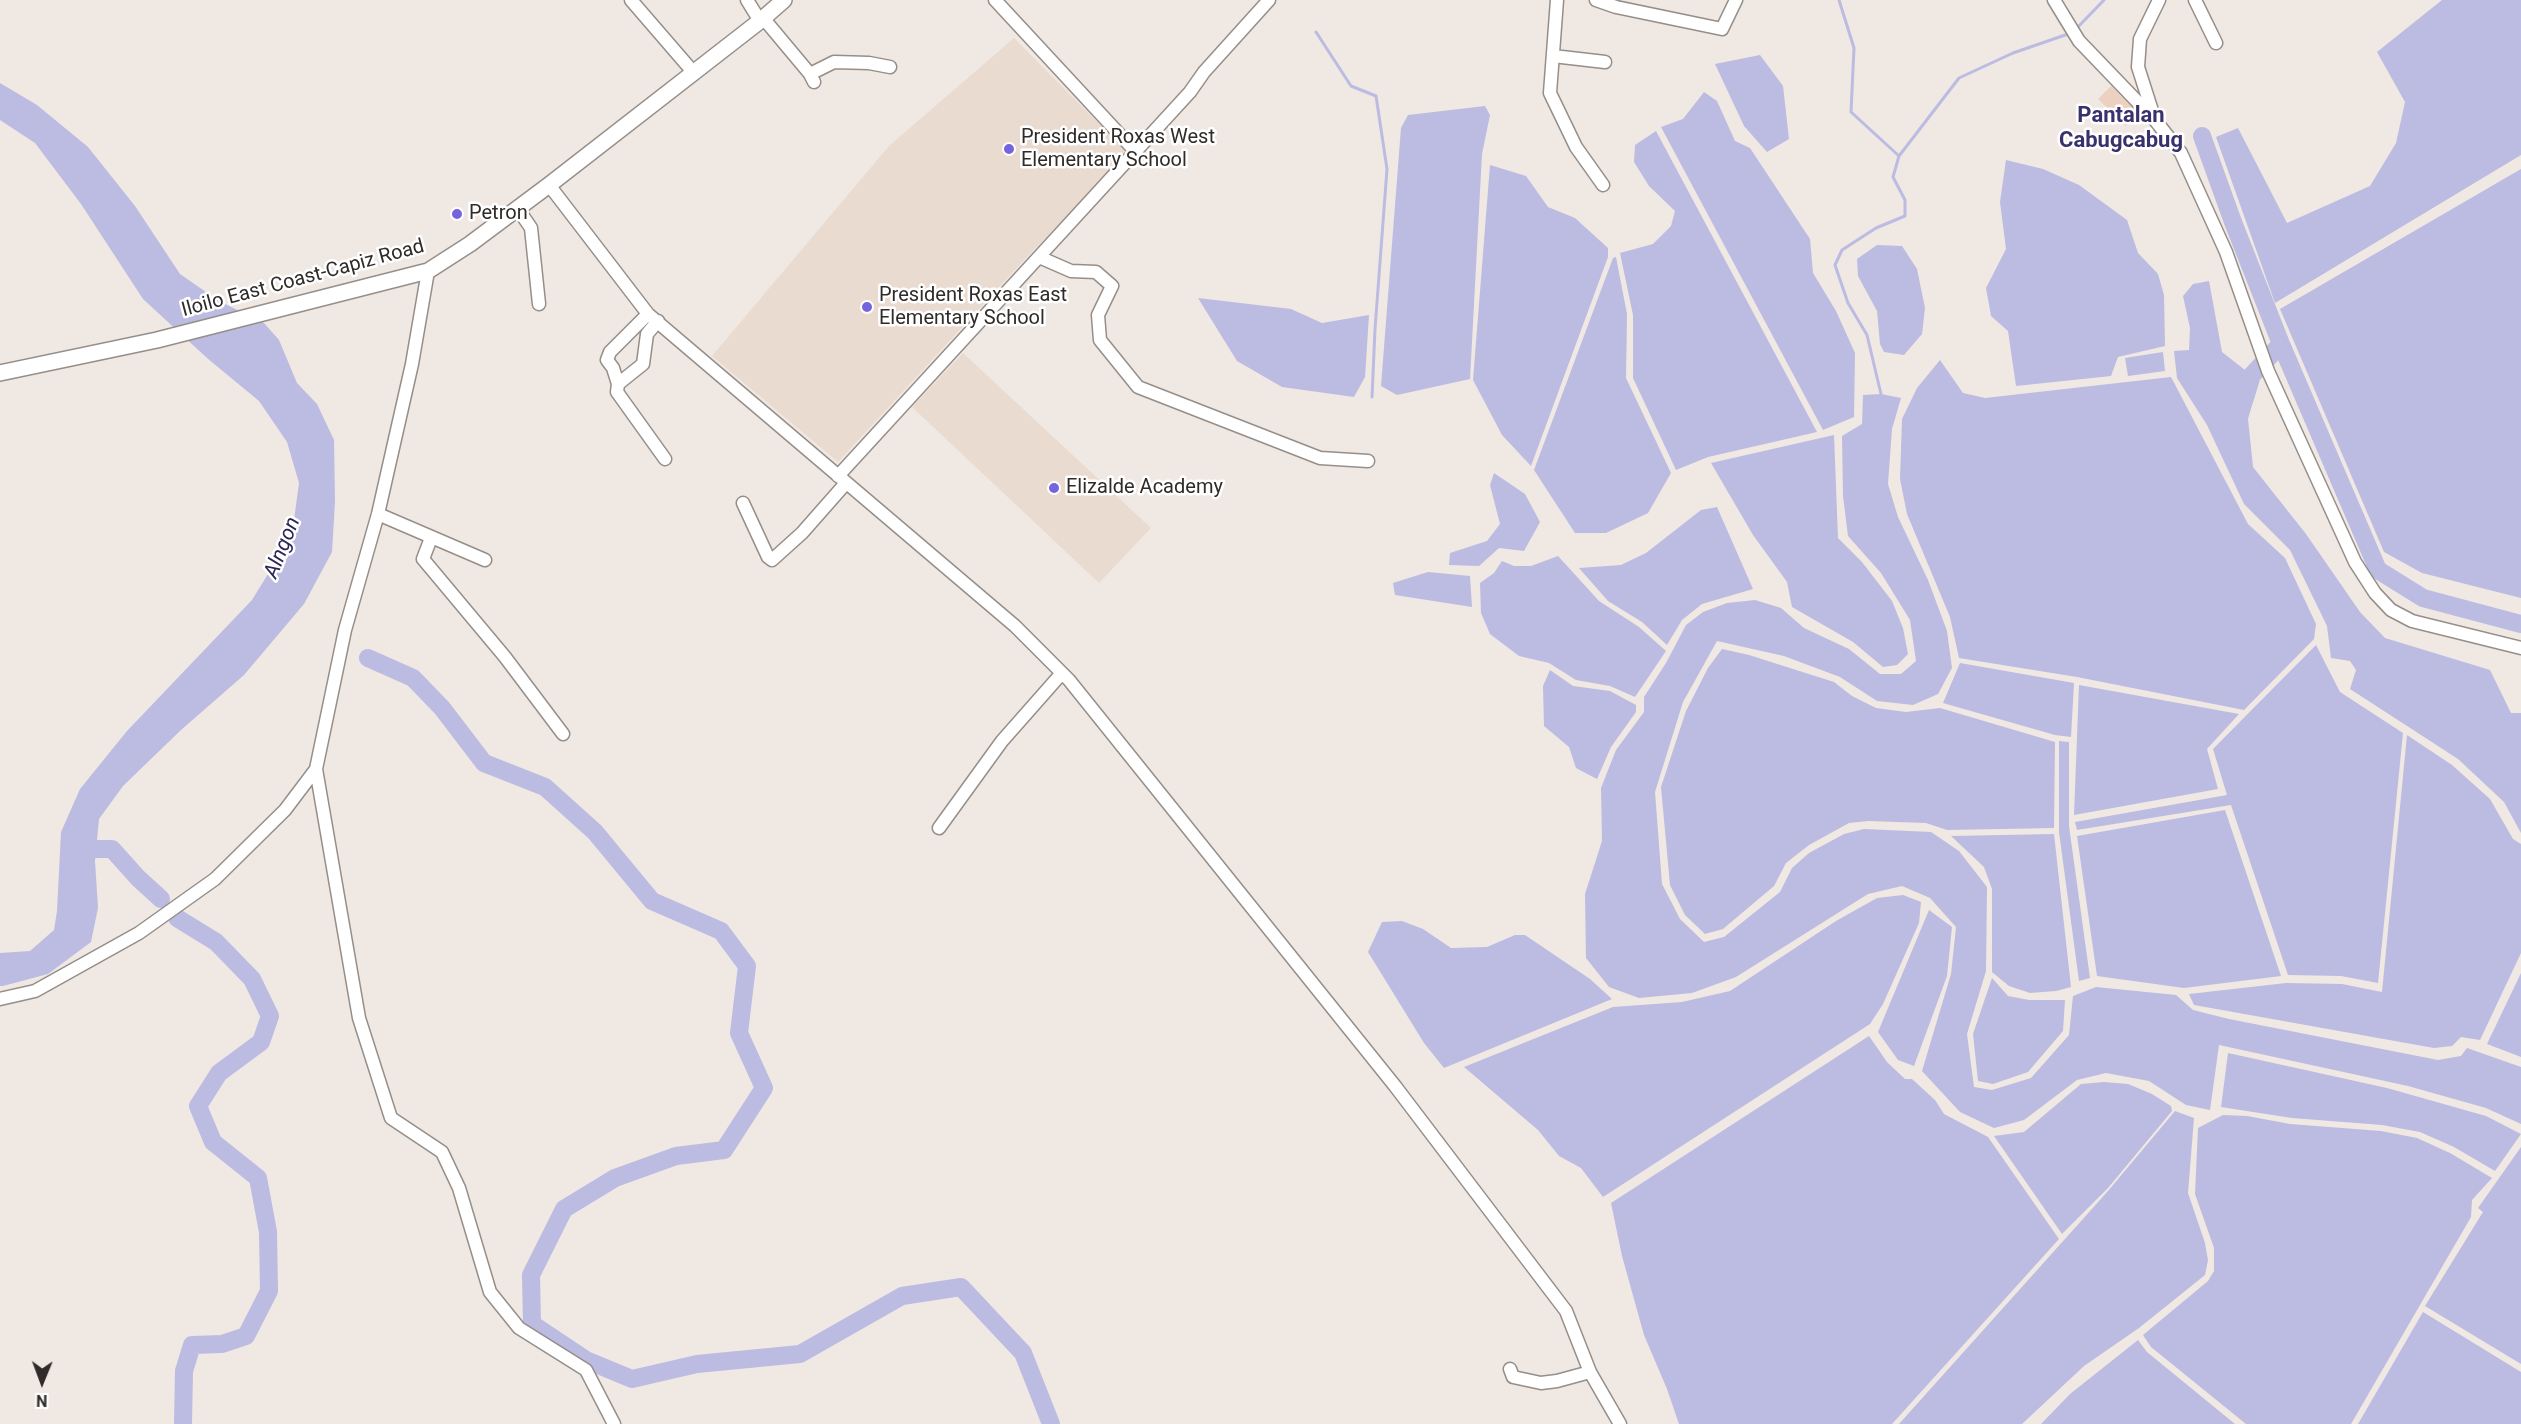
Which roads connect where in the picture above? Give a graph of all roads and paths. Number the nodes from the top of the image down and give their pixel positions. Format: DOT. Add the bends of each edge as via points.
graph roads {
  1 [pos="631,0"];
  2 [pos="747,0"];
  3 [pos="784,0"];
  4 [pos="995,0"];
  5 [pos="1269,0"];
  6 [pos="1557,0"];
  7 [pos="1596,0"];
  8 [pos="1736,0"];
  9 [pos="2054,0"];
  10 [pos="2159,0"];
  11 [pos="2195,0"];
  12 [pos="1618,3"];
  13 [pos="762,20"];
  14 [pos="2216,43"];
  15 [pos="1553,56"];
  16 [pos="1605,62"];
  17 [pos="891,67"];
  18 [pos="694,73"];
  19 [pos="2155,120"];
  20 [pos="1135,151"];
  21 [pos="1603,185"];
  22 [pos="549,186"];
  23 [pos="518,208"];
  24 [pos="1039,257"];
  25 [pos="428,270"];
  26 [pos="539,304"];
  27 [pos="653,317"];
  28 [pos="0,373"];
  29 [pos="618,384"];
  30 [pos="665,459"];
  31 [pos="1368,461"];
  32 [pos="842,480"];
  33 [pos="743,503"];
  34 [pos="378,514"];
  35 [pos="430,538"];
  36 [pos="485,560"];
  37 [pos="2521,648"];
  38 [pos="1062,673"];
  39 [pos="563,734"];
  40 [pos="316,769"];
  41 [pos="939,828"];
  42 [pos="0,999"];
  43 [pos="1510,1369"];
  44 [pos="1590,1372"];
  45 [pos="614,1424"];
  46 [pos="1620,1424"];
  1 -- 18 [label="street"];
  2 -- 13 [label="street"];
  3 -- 13 [label="main road, Iloilo East Coast-Capiz Road"];
  4 -- 20 [label="street"];
  5 -- 20 [label="street"];
  6 -- 15 [label="street"];
  7 -- 12 [label="street"];
  8 -- 12 [label="street" via="1722,29"];
  9 -- 19 [label="street" via="2079,41"];
  10 -- 19 [label="street" via="2140,39 2138,67"];
  11 -- 14 [label="street"];
  13 -- 17 [label="street" via="812,78 834,62"];
  13 -- 18 [label="main road, Iloilo East Coast-Capiz Road"];
  15 -- 16 [label="street"];
  15 -- 21 [label="street" via="1550,93 1576,147"];
  18 -- 22 [label="main road, Iloilo East Coast-Capiz Road"];
  19 -- 37 [label="street" via="2181,153 2222,242 2268,370 2355,562 2375,593 2391,610 2412,621"];
  20 -- 24 [label="street"];
  22 -- 23 [label="main road, Iloilo East Coast-Capiz Road"];
  22 -- 27 [label="street"];
  23 -- 25 [label="main road, Iloilo East Coast-Capiz Road"];
  23 -- 26 [label="street" via="531,228"];
  24 -- 31 [label="street" via="1071,271 1096,272 1112,286 1098,315 1100,340 1138,387 1320,458"];
  24 -- 32 [label="street"];
  25 -- 28 [label="main road, Iloilo East Coast-Capiz Road" via="157,340"];
  25 -- 34 [label="street" via="412,364"];
  27 -- 29 [label="street" via="643,364"];
  27 -- 29 [label="street" via="610,352 607,360"];
  27 -- 32 [label="street"];
  29 -- 30 [label="street" via="617,392"];
  32 -- 33 [label="street" via="802,533 772,560"];
  32 -- 38 [label="street" via="1015,626"];
  34 -- 35 [label="street"];
  34 -- 40 [label="street" via="345,630"];
  35 -- 36 [label="street"];
  35 -- 39 [label="street" via="423,559"];
  38 -- 41 [label="street" via="1002,741"];
  38 -- 44 [label="street" via="1388,1077 1566,1311"];
  40 -- 42 [label="street" via="285,810 215,879 139,933 46,985"];
  40 -- 45 [label="street" via="359,1018 391,1118 442,1152 459,1188 490,1292 519,1328 586,1370"];
  43 -- 44 [label="street" via="1513,1377 1541,1383"];
  44 -- 46 [label="street"];
}
